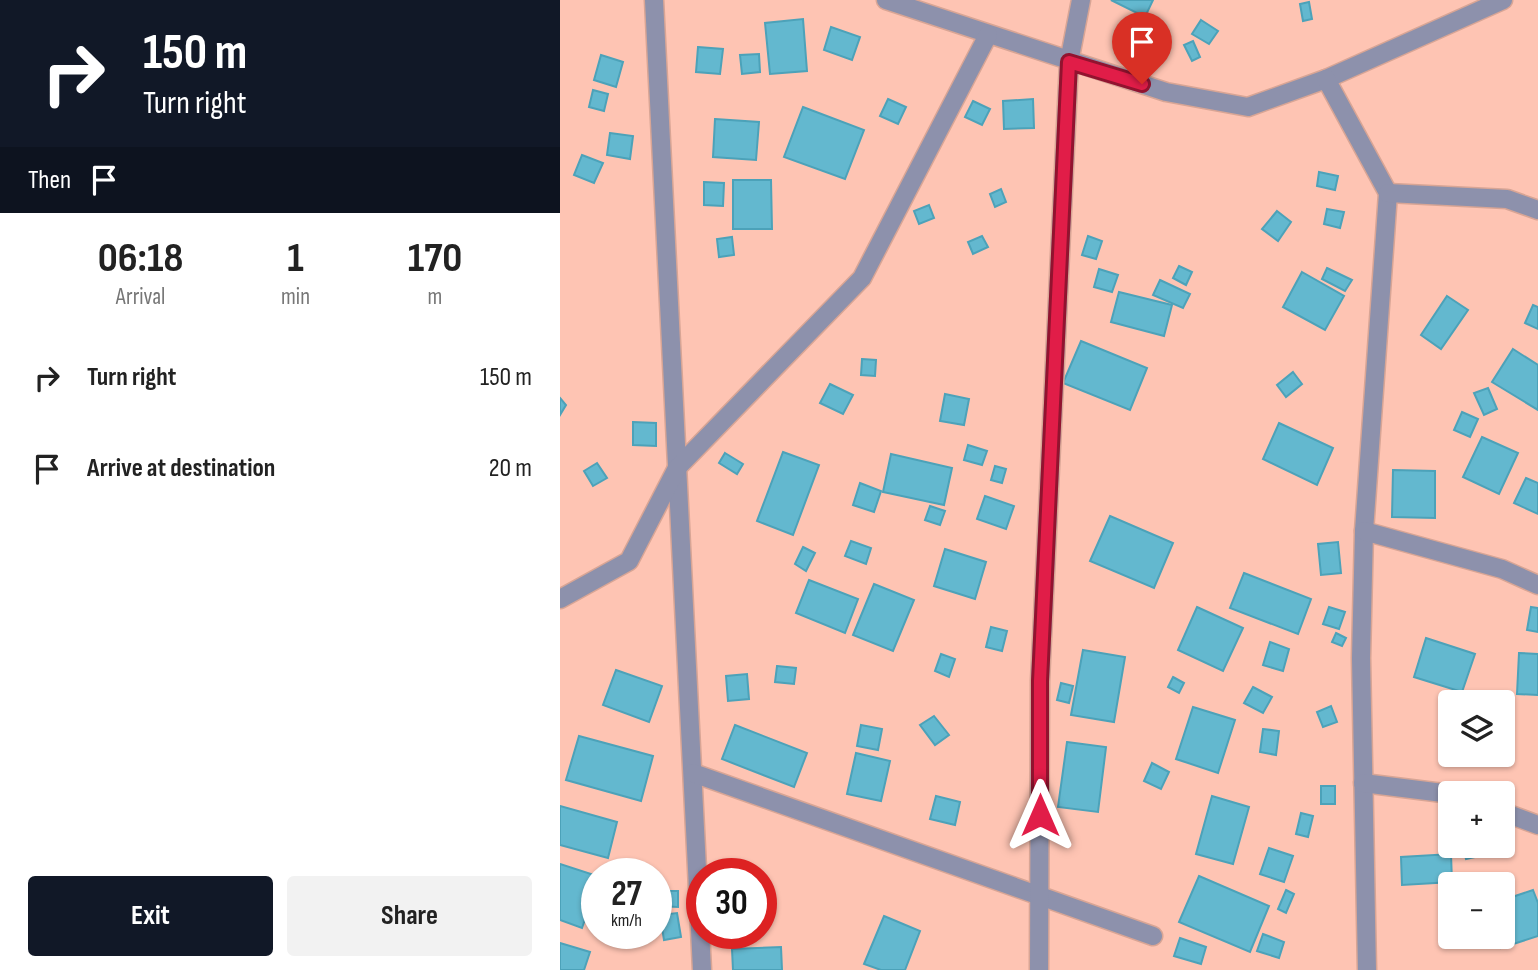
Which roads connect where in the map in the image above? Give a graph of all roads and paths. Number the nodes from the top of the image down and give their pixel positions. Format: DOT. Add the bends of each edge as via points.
graph roads {
  1 [pos="654,0"];
  2 [pos="886,0"];
  3 [pos="1081,0"];
  4 [pos="1503,0"];
  5 [pos="988,35"];
  6 [pos="1069,62"];
  7 [pos="1326,79"];
  8 [pos="1388,194"];
  9 [pos="1538,210"];
  10 [pos="677,468"];
  11 [pos="1364,531"];
  12 [pos="1538,584"];
  13 [pos="560,599"];
  14 [pos="693,773"];
  15 [pos="1363,783"];
  16 [pos="1438,792"];
  17 [pos="1515,816"];
  18 [pos="1538,825"];
  19 [pos="1039,896"];
  20 [pos="1153,936"];
  21 [pos="702,970"];
  22 [pos="1039,970"];
  23 [pos="1367,970"];
  1 -- 10 [label="street"];
  2 -- 5 [label="street"];
  3 -- 6 [label="street"];
  4 -- 7 [label="street"];
  5 -- 6 [label="street"];
  5 -- 10 [label="street" via="862,278"];
  6 -- 7 [label="street" via="1166,92 1248,107"];
  6 -- 19 [label="street" via="1040,681"];
  7 -- 8 [label="street"];
  8 -- 9 [label="street" via="1507,199"];
  8 -- 11 [label="street"];
  10 -- 13 [label="street" via="629,561"];
  10 -- 14 [label="street"];
  11 -- 12 [label="street" via="1502,569"];
  11 -- 15 [label="street"];
  14 -- 19 [label="street"];
  14 -- 21 [label="street"];
  15 -- 16 [label="street"];
  15 -- 23 [label="street"];
  17 -- 18 [label="street"];
  19 -- 20 [label="street"];
  19 -- 22 [label="street"];
}
